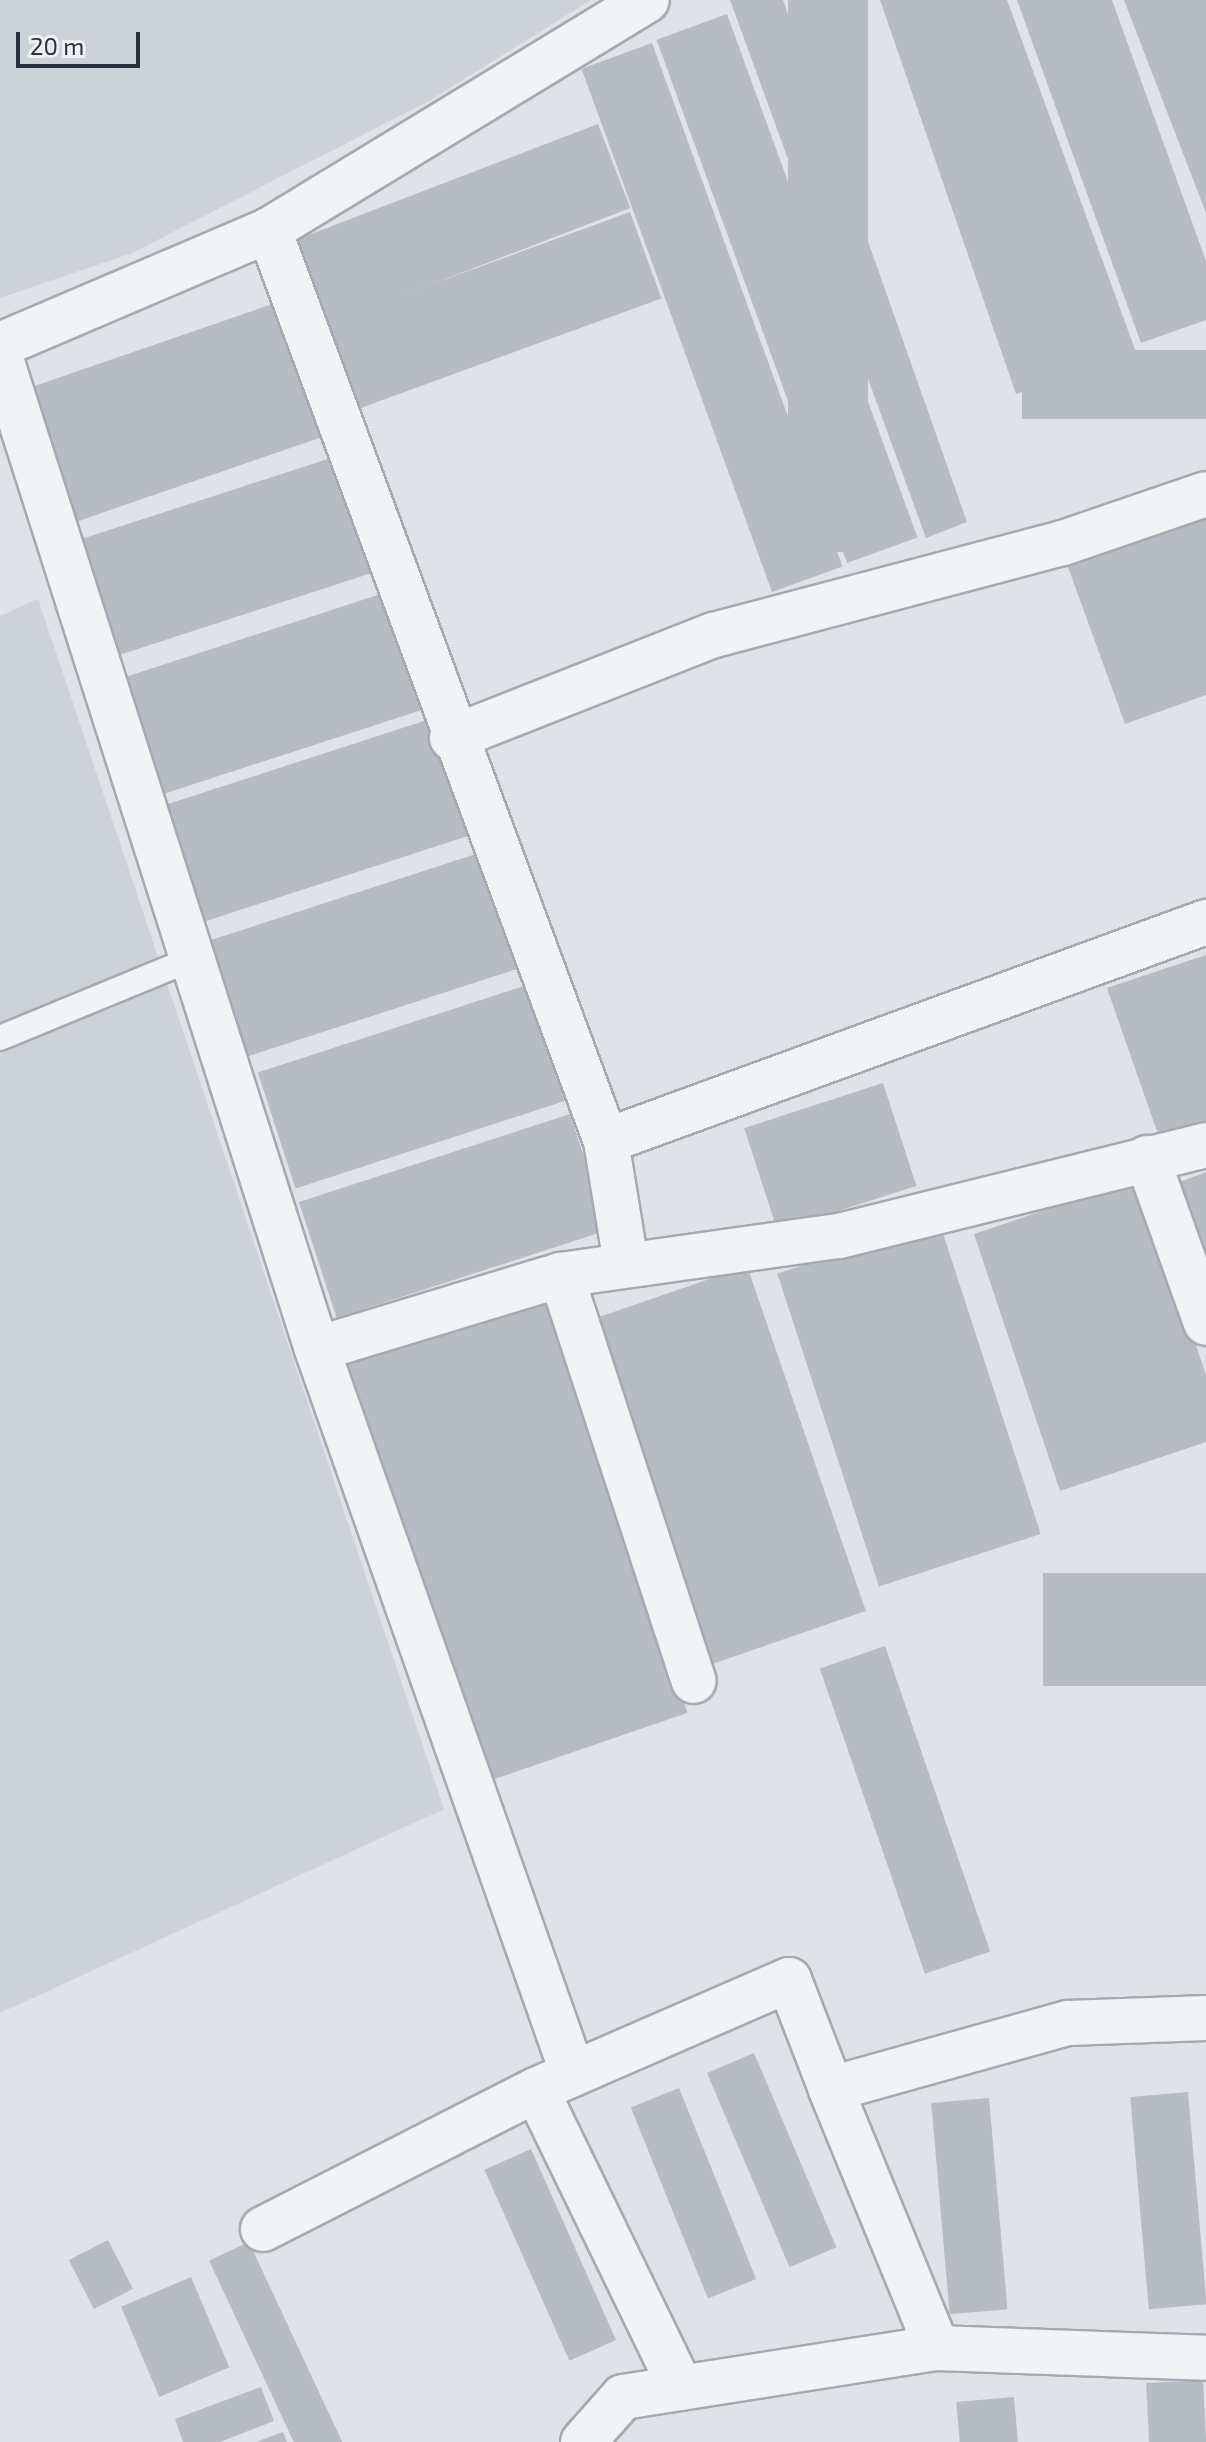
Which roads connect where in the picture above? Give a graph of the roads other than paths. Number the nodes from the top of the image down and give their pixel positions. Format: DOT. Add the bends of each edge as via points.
graph roads {
  1 [pos="647,0"];
  2 [pos="269,230"];
  3 [pos="0,345"];
  4 [pos="0,356"];
  5 [pos="1206,494"];
  6 [pos="452,738"];
  7 [pos="1206,922"];
  8 [pos="192,959"];
  9 [pos="0,1038"];
  10 [pos="606,1141"];
  11 [pos="1206,1145"];
  12 [pos="1147,1158"];
  13 [pos="626,1263"];
  14 [pos="561,1275"];
  15 [pos="1206,1323"];
  16 [pos="317,1349"];
  17 [pos="694,1681"];
  18 [pos="1206,2018"];
  19 [pos="555,2082"];
  20 [pos="831,2089"];
  21 [pos="263,2229"];
  22 [pos="937,2348"];
  23 [pos="1206,2358"];
  24 [pos="681,2388"];
  25 [pos="583,2442"];
  1 -- 2 [label="street"];
  2 -- 3 [label="street"];
  2 -- 6 [label="street" via="403,576"];
  4 -- 8 [label="street"];
  5 -- 6 [label="street" via="1063,543 714,635"];
  6 -- 10 [label="street"];
  7 -- 10 [label="street"];
  8 -- 9 [label="lane"];
  8 -- 16 [label="street"];
  10 -- 13 [label="street"];
  11 -- 12 [label="street"];
  12 -- 13 [label="street" via="839,1236"];
  12 -- 15 [label="street"];
  13 -- 14 [label="street"];
  14 -- 16 [label="street"];
  14 -- 17 [label="street"];
  16 -- 19 [label="street"];
  18 -- 20 [label="street" via="1068,2023"];
  19 -- 20 [label="street" via="789,1980"];
  19 -- 21 [label="street"];
  19 -- 24 [label="street"];
  20 -- 22 [label="street"];
  22 -- 23 [label="street"];
  22 -- 24 [label="street"];
  24 -- 25 [label="street" via="623,2397"];
}
